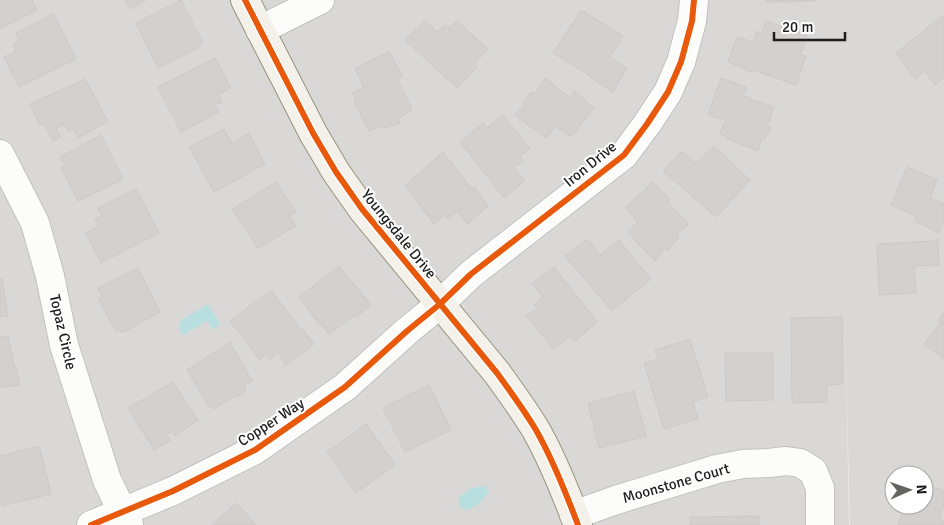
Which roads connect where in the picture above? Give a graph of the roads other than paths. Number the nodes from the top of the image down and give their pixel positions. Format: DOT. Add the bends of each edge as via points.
graph roads {
  1 [pos="245,0"];
  2 [pos="320,0"];
  3 [pos="694,0"];
  4 [pos="260,30"];
  5 [pos="0,154"];
  6 [pos="440,304"];
  7 [pos="126,518"];
  8 [pos="576,520"];
  9 [pos="92,525"];
  10 [pos="820,525"];
  1 -- 4 [label="street, Youngsdale Drive"];
  2 -- 4 [label="street"];
  3 -- 6 [label="street, Iron Drive" via="692,21 668,92 624,155 472,274"];
  4 -- 6 [label="street, Youngsdale Drive" via="336,172"];
  5 -- 7 [label="street, Topaz Circle" via="36,223 64,345 107,480"];
  6 -- 7 [label="street, Copper Way" via="345,387 255,450"];
  6 -- 8 [label="street, Youngsdale Drive" via="522,408 548,453"];
  7 -- 9 [label="street, Copper Way"];
  8 -- 10 [label="street, Moonstone Court" via="616,500 716,469 786,461 800,463 813,471 820,488"];
}
